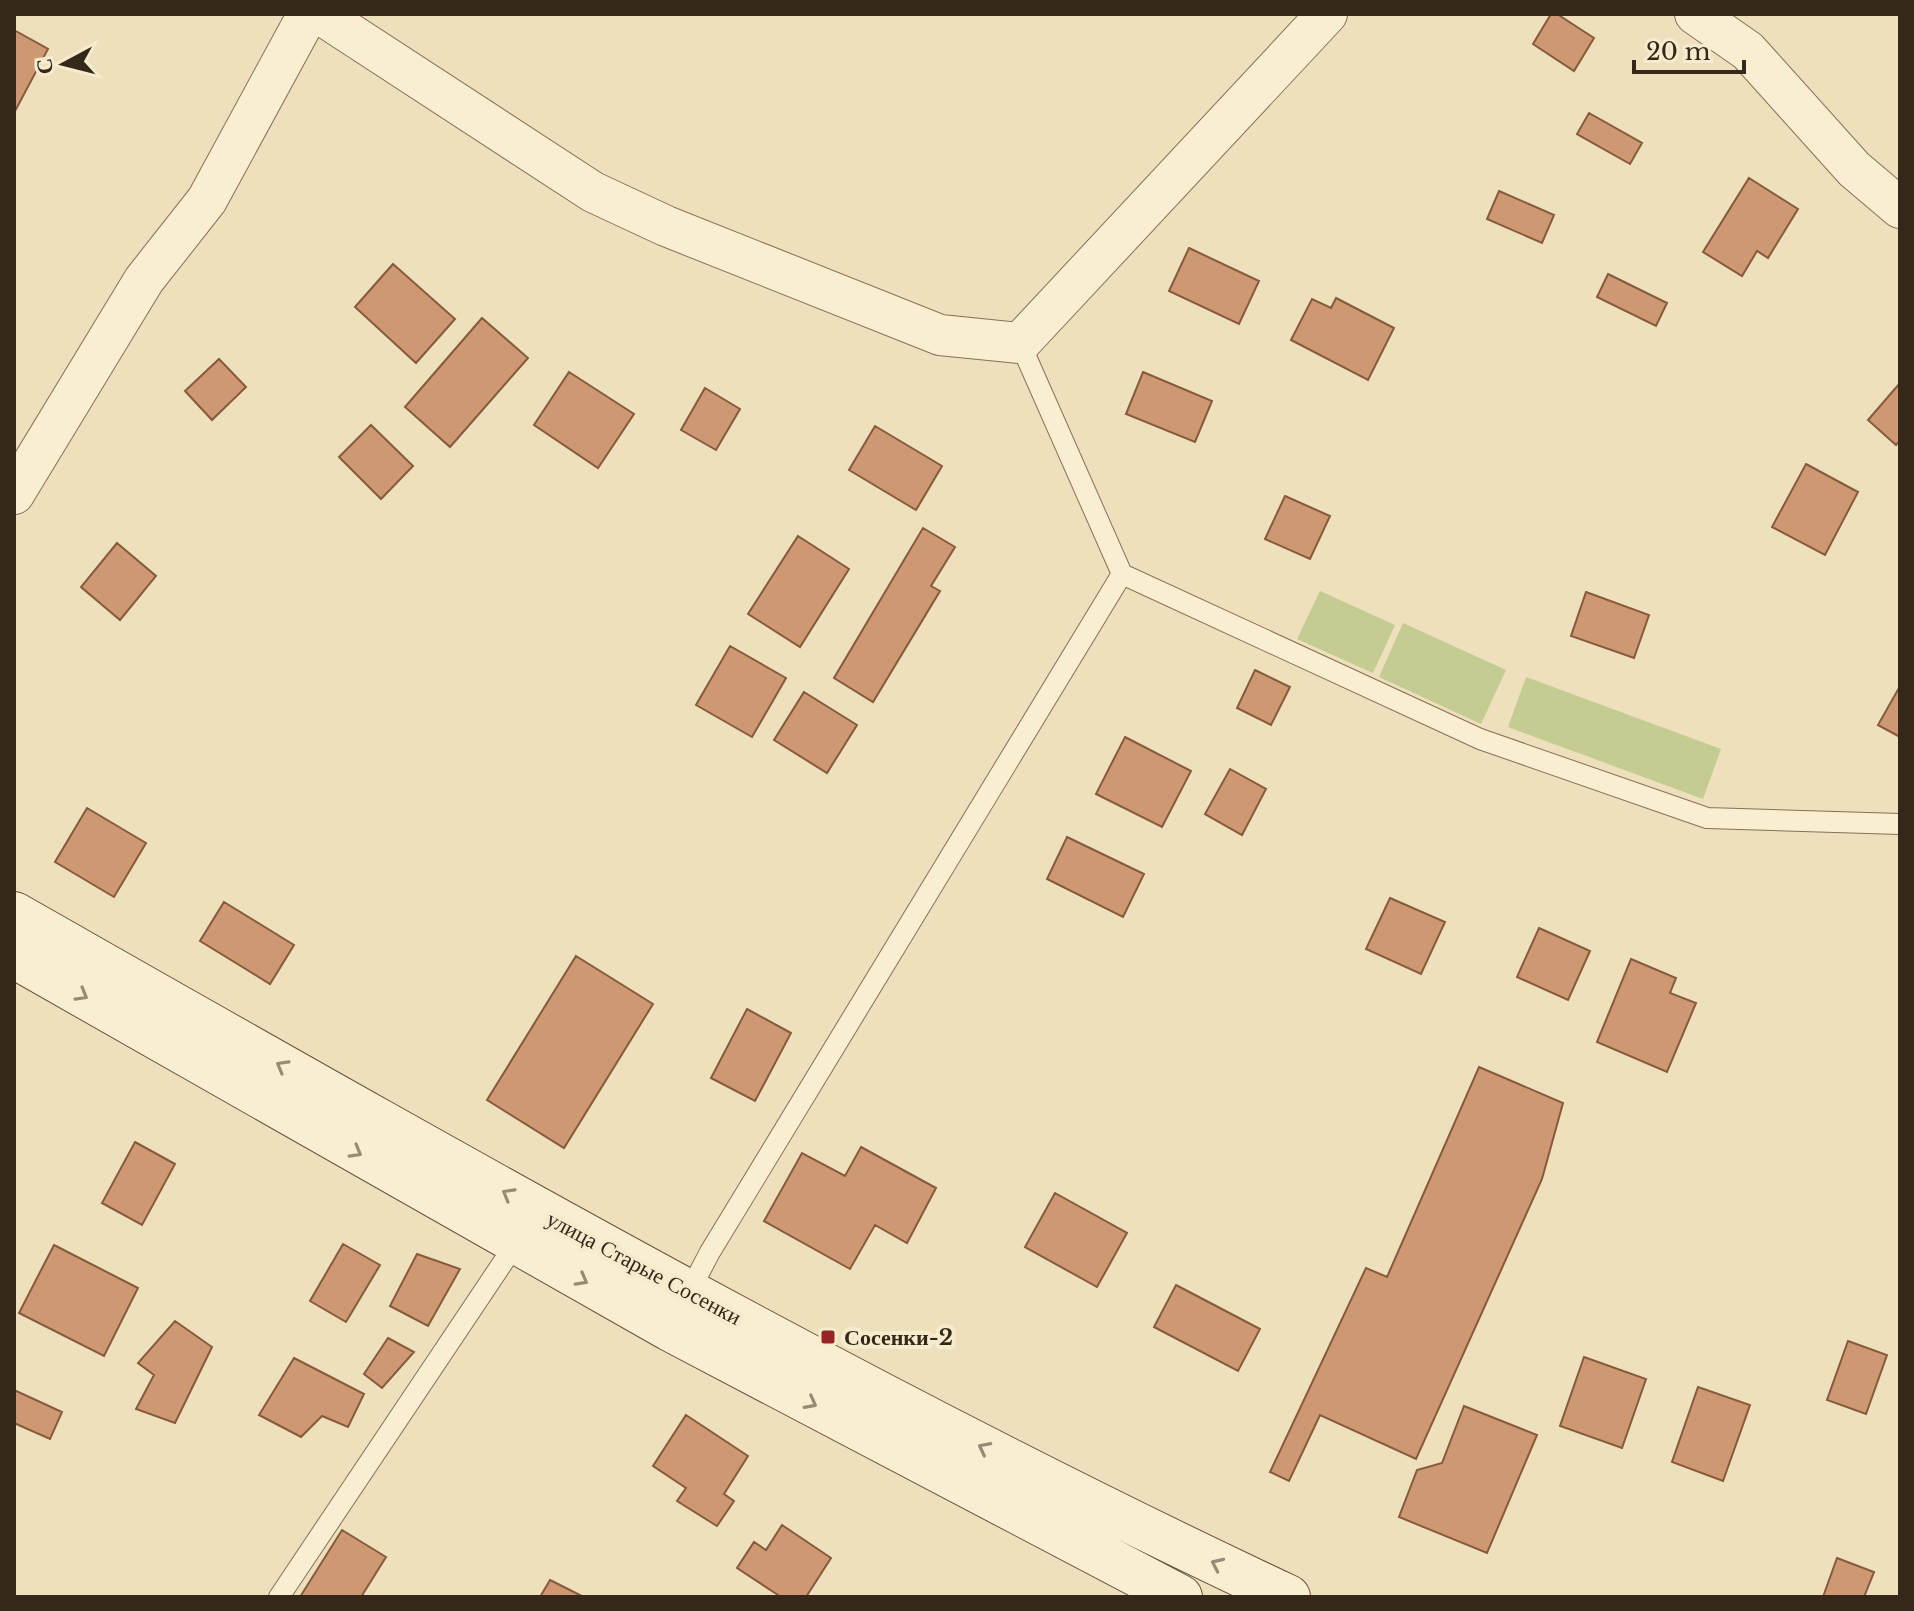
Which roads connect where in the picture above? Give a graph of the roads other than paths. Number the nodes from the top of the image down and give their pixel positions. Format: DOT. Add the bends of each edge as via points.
graph roads {
  1 [pos="308,14"];
  2 [pos="320,14"];
  3 [pos="1327,14"];
  4 [pos="1695,14"];
  5 [pos="1900,208"];
  6 [pos="1020,343"];
  7 [pos="14,494"];
  8 [pos="1122,574"];
  9 [pos="1900,824"];
  10 [pos="14,914"];
  11 [pos="14,956"];
  12 [pos="516,1243"];
  13 [pos="689,1292"];
  14 [pos="279,1597"];
  15 [pos="1180,1597"];
  16 [pos="1288,1597"];
  1 -- 7 [label="street" via="207,200 144,280"];
  2 -- 6 [label="street" via="593,192 940,335"];
  3 -- 6 [label="street"];
  4 -- 5 [label="street" via="1748,51 1854,169"];
  6 -- 8 [label="lane"];
  8 -- 9 [label="lane" via="1480,739 1707,818"];
  8 -- 13 [label="lane"];
  13 -- 10 [label="main road, улица Старые Сосенки, one-way"];
  11 -- 12 [label="main road, улица Старые Сосенки, one-way"];
  12 -- 14 [label="lane"];
  12 -- 15 [label="main road, улица Старые Сосенки, one-way" via="1136,1586"];
  16 -- 13 [label="main road, улица Старые Сосенки, one-way" via="875,1392"];
}
